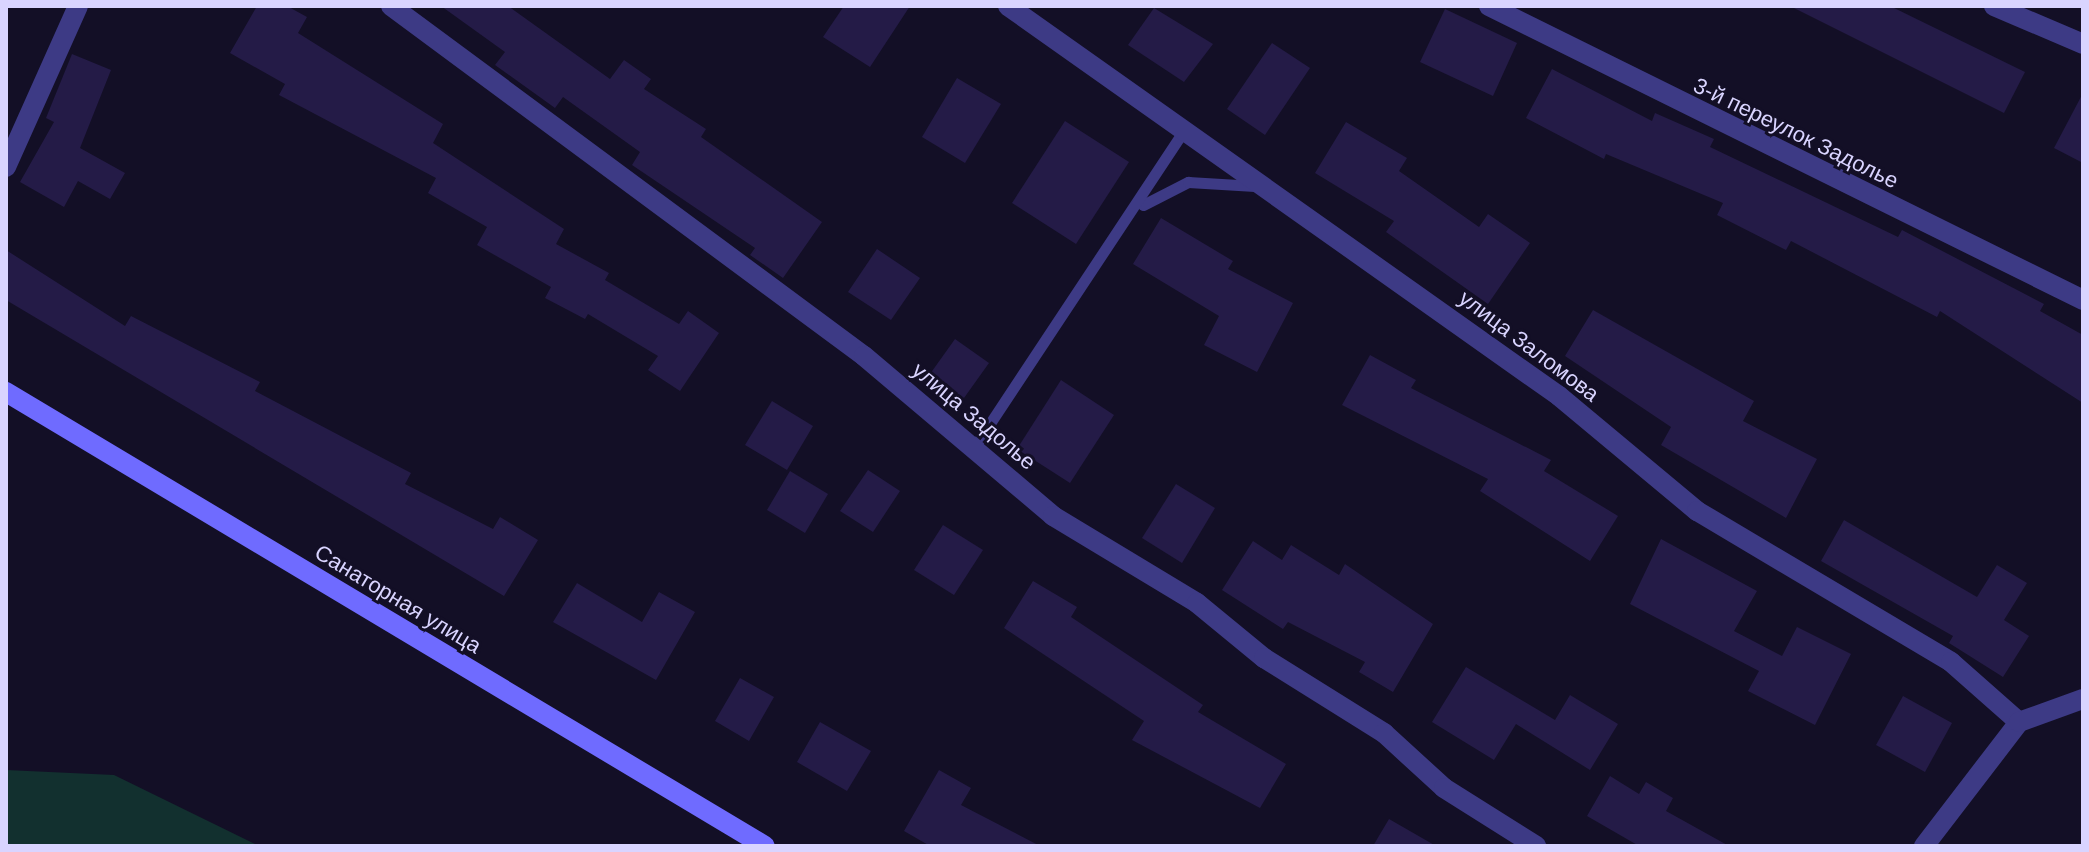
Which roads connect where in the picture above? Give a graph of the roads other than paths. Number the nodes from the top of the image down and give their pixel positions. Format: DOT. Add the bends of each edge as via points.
graph roads {
  1 [pos="78,6"];
  2 [pos="391,6"];
  3 [pos="1008,6"];
  4 [pos="1489,6"];
  5 [pos="1994,6"];
  6 [pos="2083,44"];
  7 [pos="1185,129"];
  8 [pos="6,167"];
  9 [pos="1267,187"];
  10 [pos="1135,212"];
  11 [pos="2083,300"];
  12 [pos="6,392"];
  13 [pos="975,446"];
  14 [pos="2083,699"];
  15 [pos="2019,722"];
  16 [pos="765,846"];
  17 [pos="1536,846"];
  18 [pos="1924,846"];
  1 -- 8 [label="street"];
  2 -- 13 [label="street, улица Задолье"];
  3 -- 7 [label="street, улица Заломова"];
  4 -- 11 [label="street, 3-й переулок Задолье"];
  5 -- 6 [label="street"];
  7 -- 9 [label="street, улица Заломова"];
  7 -- 10 [label="lane"];
  9 -- 10 [label="lane" via="1188,182 1161,190"];
  9 -- 15 [label="street, улица Заломова" via="1559,396 1697,511 1951,662"];
  10 -- 13 [label="lane"];
  12 -- 16 [label="main road, Санаторная улица"];
  13 -- 17 [label="street, улица Задолье" via="1053,516 1197,603 1264,658 1384,733 1444,788"];
  14 -- 15 [label="street"];
  15 -- 18 [label="street"];
}
